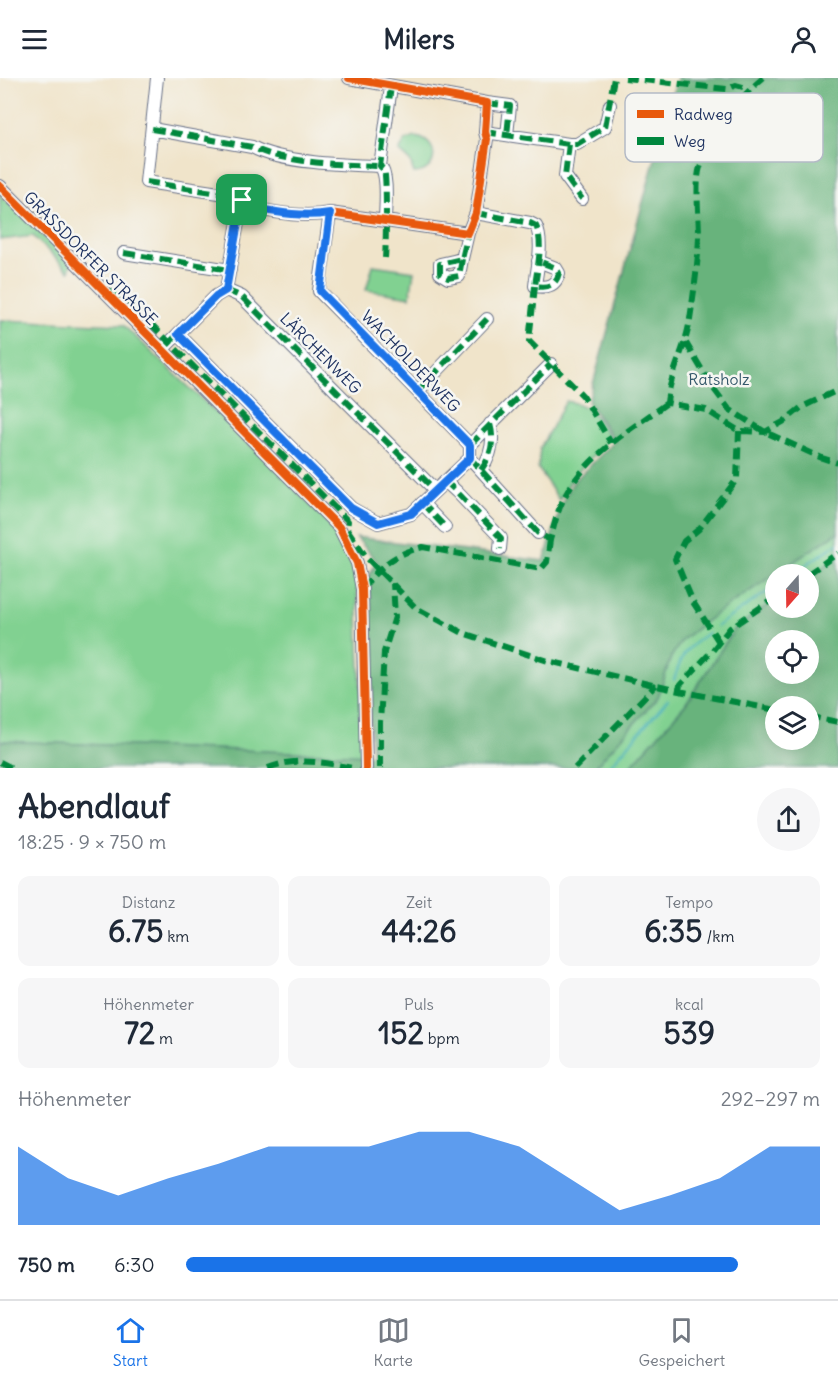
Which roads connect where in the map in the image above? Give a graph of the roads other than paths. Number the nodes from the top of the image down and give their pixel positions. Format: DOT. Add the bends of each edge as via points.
graph roads {
  1 [pos="157,78"];
  2 [pos="349,78"];
  3 [pos="391,87"];
  4 [pos="487,103"];
  5 [pos="610,105"];
  6 [pos="152,129"];
  7 [pos="485,132"];
  8 [pos="507,135"];
  9 [pos="569,144"];
  10 [pos="380,166"];
  11 [pos="0,186"];
  12 [pos="238,198"];
  13 [pos="582,199"];
  14 [pos="330,213"];
  15 [pos="476,213"];
  16 [pos="385,220"];
  17 [pos="468,233"];
  18 [pos="124,253"];
  19 [pos="462,259"];
  20 [pos="538,261"];
  21 [pos="230,270"];
  22 [pos="226,290"];
  23 [pos="487,319"];
  24 [pos="178,334"];
  25 [pos="163,349"];
  26 [pos="550,364"];
  27 [pos="418,391"];
  28 [pos="490,424"];
  29 [pos="470,445"];
  30 [pos="470,458"];
  31 [pos="481,470"];
  32 [pos="445,482"];
  33 [pos="435,490"];
  34 [pos="422,503"];
  35 [pos="445,526"];
  36 [pos="538,533"];
  37 [pos="500,549"];
  38 [pos="366,768"];
  1 -- 6 [label="street"];
  2 -- 3 [label="street"];
  3 -- 4 [label="street"];
  3 -- 10 [label="street"];
  4 -- 7 [label="street"];
  4 -- 8 [label="street" via="510,106"];
  5 -- 9 [label="street" via="605,127 577,144"];
  6 -- 10 [label="street" via="252,147 265,154 340,165"];
  6 -- 12 [label="street" via="146,182"];
  7 -- 8 [label="street"];
  7 -- 15 [label="street"];
  8 -- 9 [label="street"];
  9 -- 13 [label="street" via="565,176"];
  10 -- 16 [label="street" via="385,179"];
  11 -- 25 [label="street, GRASSDORFER STRASSE"];
  12 -- 14 [label="street" via="312,216"];
  12 -- 21 [label="street"];
  14 -- 16 [label="street"];
  14 -- 27 [label="street, WACHOLDERWEG" via="320,291"];
  15 -- 17 [label="street"];
  15 -- 20 [label="street" via="536,226 540,241"];
  16 -- 17 [label="street"];
  17 -- 19 [label="street"];
  18 -- 21 [label="street"];
  21 -- 22 [label="street"];
  22 -- 24 [label="street"];
  22 -- 33 [label="street, LÄRCHENWEG" via="242,297"];
  23 -- 27 [label="street"];
  24 -- 25 [label="street, GRASSDORFER STRASSE"];
  24 -- 34 [label="street" via="351,508 378,523 411,514"];
  25 -- 38 [label="street, GRASSDORFER STRASSE" via="339,527 349,543 362,589"];
  26 -- 28 [label="street"];
  27 -- 29 [label="street, WACHOLDERWEG"];
  28 -- 29 [label="street"];
  28 -- 31 [label="street" via="493,434 489,459"];
  29 -- 30 [label="street"];
  30 -- 31 [label="street"];
  30 -- 32 [label="street"];
  31 -- 36 [label="street"];
  32 -- 33 [label="street"];
  32 -- 37 [label="street" via="501,538"];
  33 -- 34 [label="street"];
  34 -- 35 [label="street"];
}
